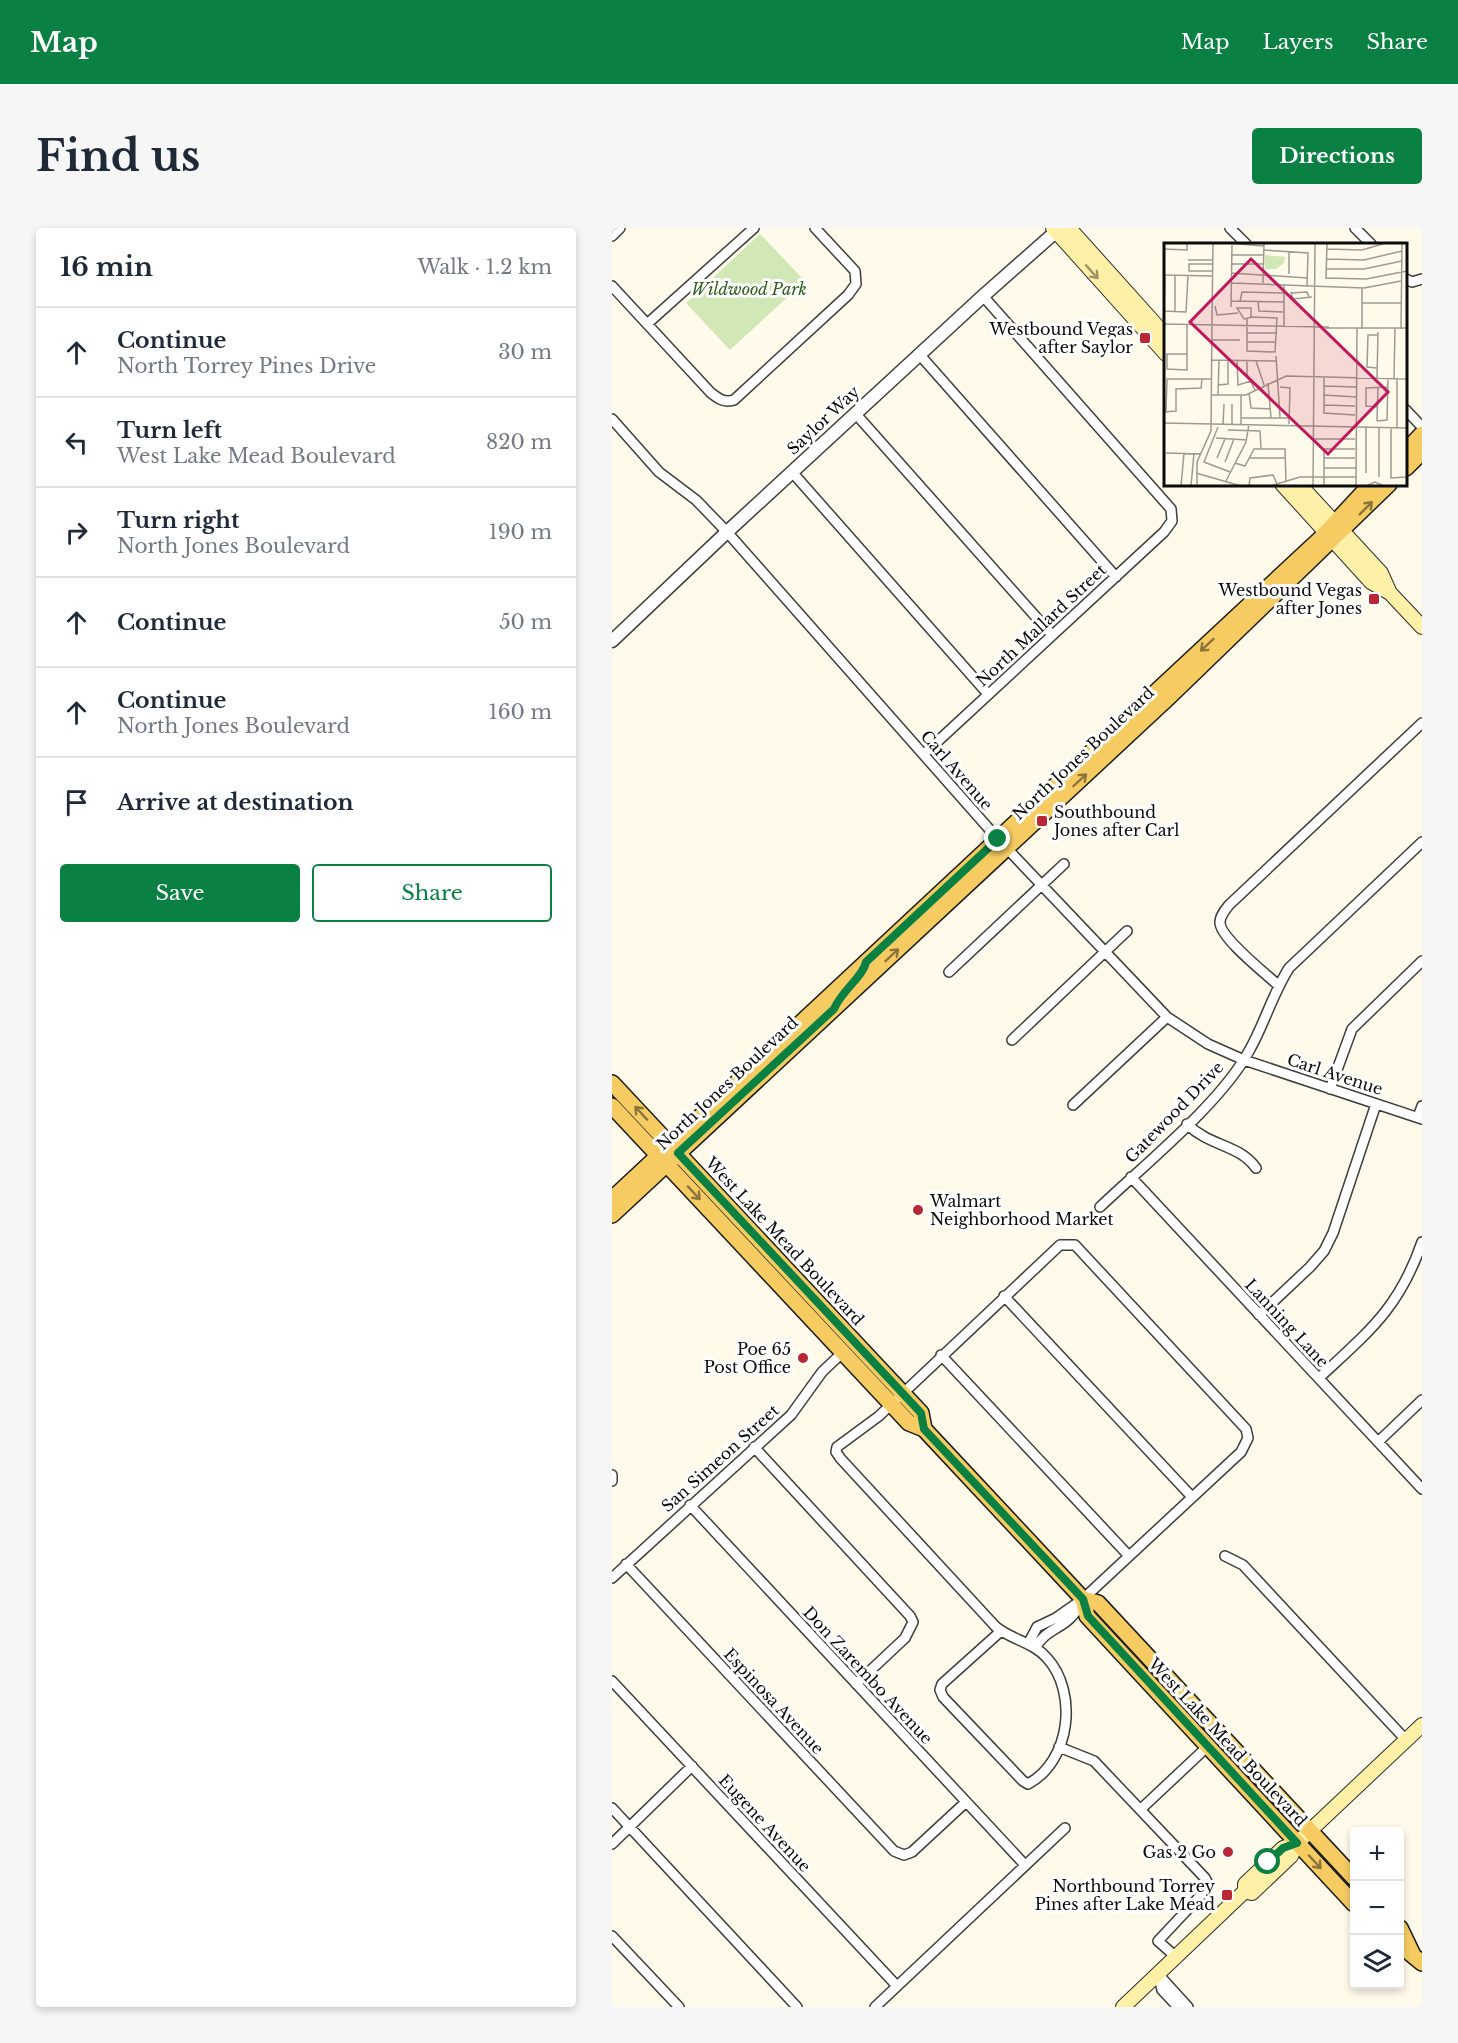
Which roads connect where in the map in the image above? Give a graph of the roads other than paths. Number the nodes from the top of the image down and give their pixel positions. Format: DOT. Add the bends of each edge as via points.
graph roads {
  1 [pos="620,228"];
  2 [pos="754,228"];
  3 [pos="815,228"];
  4 [pos="1230,228"];
  5 [pos="1355,228"];
  6 [pos="1060,229"];
  7 [pos="612,236"];
  8 [pos="1245,243"];
  9 [pos="1370,243"];
  10 [pos="1422,279"];
  11 [pos="1408,280"];
  12 [pos="612,286"];
  13 [pos="983,296"];
  14 [pos="647,324"];
  15 [pos="1164,334"];
  16 [pos="1164,352"];
  17 [pos="919,354"];
  18 [pos="1407,411"];
  19 [pos="855,413"];
  20 [pos="612,419"];
  21 [pos="1422,427"];
  22 [pos="1422,434"];
  23 [pos="1422,441"];
  24 [pos="1412,458"];
  25 [pos="792,472"];
  26 [pos="1284,486"];
  27 [pos="1300,486"];
  28 [pos="1369,486"];
  29 [pos="1387,486"];
  30 [pos="727,532"];
  31 [pos="1334,532"];
  32 [pos="1116,577"];
  33 [pos="1422,627"];
  34 [pos="1052,635"];
  35 [pos="612,641"];
  36 [pos="988,694"];
  37 [pos="1422,723"];
  38 [pos="924,754"];
  39 [pos="1422,842"];
  40 [pos="1002,844"];
  41 [pos="1064,864"];
  42 [pos="1041,886"];
  43 [pos="1127,931"];
  44 [pos="1104,952"];
  45 [pos="1422,961"];
  46 [pos="866,962"];
  47 [pos="949,972"];
  48 [pos="1278,985"];
  49 [pos="833,993"];
  50 [pos="834,1009"];
  51 [pos="1167,1017"];
  52 [pos="803,1037"];
  53 [pos="1012,1040"];
  54 [pos="1244,1060"];
  55 [pos="612,1083"];
  56 [pos="1330,1089"];
  57 [pos="1376,1104"];
  58 [pos="1073,1105"];
  59 [pos="612,1106"];
  60 [pos="1422,1106"];
  61 [pos="1420,1118"];
  62 [pos="1187,1124"];
  63 [pos="674,1149"];
  64 [pos="663,1160"];
  65 [pos="1257,1168"];
  66 [pos="1131,1177"];
  67 [pos="612,1199"];
  68 [pos="1100,1207"];
  69 [pos="612,1215"];
  70 [pos="1422,1242"];
  71 [pos="750,1253"];
  72 [pos="802,1286"];
  73 [pos="1004,1296"];
  74 [pos="790,1297"];
  75 [pos="1259,1315"];
  76 [pos="833,1319"];
  77 [pos="842,1353"];
  78 [pos="941,1355"];
  79 [pos="882,1371"];
  80 [pos="1319,1378"];
  81 [pos="902,1392"];
  82 [pos="1422,1400"];
  83 [pos="891,1404"];
  84 [pos="924,1429"];
  85 [pos="1378,1442"];
  86 [pos="754,1447"];
  87 [pos="1422,1489"];
  88 [pos="1192,1497"];
  89 [pos="690,1505"];
  90 [pos="1129,1556"];
  91 [pos="1225,1556"];
  92 [pos="626,1564"];
  93 [pos="612,1578"];
  94 [pos="1083,1599"];
  95 [pos="1001,1631"];
  96 [pos="1031,1646"];
  97 [pos="1169,1680"];
  98 [pos="612,1681"];
  99 [pos="856,1684"];
  100 [pos="1156,1691"];
  101 [pos="1422,1725"];
  102 [pos="1406,1740"];
  103 [pos="1059,1747"];
  104 [pos="1208,1747"];
  105 [pos="692,1767"];
  106 [pos="966,1802"];
  107 [pos="612,1808"];
  108 [pos="1140,1809"];
  109 [pos="630,1827"];
  110 [pos="1065,1828"];
  111 [pos="1309,1830"];
  112 [pos="1297,1843"];
  113 [pos="612,1844"];
  114 [pos="1025,1865"];
  115 [pos="1350,1874"];
  116 [pos="1350,1900"];
  117 [pos="1403,1935"];
  118 [pos="612,1936"];
  119 [pos="1411,1954"];
  120 [pos="1176,1957"];
  121 [pos="1158,1974"];
  122 [pos="897,1986"];
  123 [pos="679,2007"];
  124 [pos="797,2007"];
  125 [pos="875,2007"];
  126 [pos="1123,2007"];
  127 [pos="1178,2007"];
  128 [pos="1188,2007"];
  1 -- 7 [label="street"];
  2 -- 14 [label="street"];
  3 -- 14 [label="street" via="855,271 856,284 734,400 723,402 711,393"];
  4 -- 8 [label="street"];
  5 -- 9 [label="street"];
  6 -- 13 [label="street, Saylor Way"];
  6 -- 15 [label="main road"];
  6 -- 16 [label="main road, one-way"];
  10 -- 11 [label="street"];
  12 -- 14 [label="street"];
  13 -- 17 [label="street, Saylor Way"];
  13 -- 32 [label="street, North Mallard Street" via="1171,509 1172,521 1164,532"];
  17 -- 19 [label="street, Saylor Way"];
  17 -- 32 [label="street"];
  18 -- 21 [label="street"];
  19 -- 25 [label="street, Saylor Way"];
  19 -- 34 [label="street"];
  20 -- 30 [label="street, Carl Avenue" via="659,472 696,500"];
  22 -- 24 [label="main road"];
  23 -- 24 [label="main road"];
  25 -- 30 [label="street, Saylor Way"];
  25 -- 36 [label="street"];
  26 -- 31 [label="main road"];
  27 -- 31 [label="main road"];
  28 -- 31 [label="main road, North Jones Boulevard"];
  31 -- 29 [label="main road, North Jones Boulevard, one-way"];
  30 -- 35 [label="street, Saylor Way"];
  30 -- 38 [label="street, Carl Avenue"];
  31 -- 33 [label="main road" via="1371,582 1390,593"];
  31 -- 40 [label="main road, North Jones Boulevard"];
  32 -- 34 [label="street, North Mallard Street"];
  34 -- 36 [label="street, North Mallard Street"];
  36 -- 38 [label="street, North Mallard Street"];
  37 -- 48 [label="street" via="1229,905 1220,921 1228,939"];
  38 -- 40 [label="street, Carl Avenue"];
  39 -- 48 [label="street, Gatewood Drive" via="1309,947"];
  40 -- 42 [label="street, Carl Avenue"];
  40 -- 46 [label="main road, North Jones Boulevard"];
  50 -- 40 [label="main road, North Jones Boulevard, one-way"];
  41 -- 42 [label="street"];
  42 -- 44 [label="street, Carl Avenue"];
  42 -- 47 [label="street"];
  43 -- 44 [label="street"];
  44 -- 51 [label="street, Carl Avenue"];
  44 -- 53 [label="street"];
  45 -- 56 [label="street" via="1352,1029"];
  46 -- 49 [label="main road, North Jones Boulevard"];
  46 -- 50 [label="main road" via="861,974 841,993"];
  48 -- 54 [label="street, Gatewood Drive"];
  49 -- 52 [label="main road" via="831,1003"];
  49 -- 63 [label="main road, North Jones Boulevard"];
  50 -- 52 [label="main road, North Jones Boulevard"];
  51 -- 54 [label="street, Carl Avenue" via="1208,1044"];
  51 -- 58 [label="street"];
  52 -- 63 [label="main road, North Jones Boulevard"];
  54 -- 56 [label="street, Carl Avenue"];
  54 -- 62 [label="street, Gatewood Drive"];
  63 -- 55 [label="main road, West Lake Mead Boulevard, one-way"];
  56 -- 57 [label="street, Carl Avenue"];
  57 -- 61 [label="street, Carl Avenue"];
  57 -- 75 [label="street" via="1324,1251"];
  59 -- 64 [label="main road, West Lake Mead Boulevard"];
  60 -- 61 [label="street"];
  62 -- 65 [label="street" via="1206,1140 1249,1159"];
  62 -- 66 [label="street, Gatewood Drive"];
  63 -- 64 [label="main road, North Jones Boulevard"];
  63 -- 72 [label="main road, West Lake Mead Boulevard"];
  64 -- 67 [label="main road, North Jones Boulevard"];
  64 -- 69 [label="main road, North Jones Boulevard"];
  64 -- 71 [label="main road, West Lake Mead Boulevard, one-way"];
  66 -- 68 [label="street, Gatewood Drive"];
  66 -- 75 [label="street, Lanning Lane"];
  70 -- 80 [label="street" via="1404,1287 1389,1309"];
  71 -- 72 [label="main road" via="788,1284"];
  71 -- 74 [label="main road, West Lake Mead Boulevard"];
  72 -- 76 [label="main road, West Lake Mead Boulevard"];
  73 -- 78 [label="street"];
  73 -- 88 [label="street"];
  73 -- 88 [label="street" via="1060,1245 1075,1245 1246,1429 1248,1438 1241,1452"];
  74 -- 76 [label="main road" via="802,1298"];
  74 -- 77 [label="main road, West Lake Mead Boulevard"];
  75 -- 80 [label="street, Lanning Lane"];
  76 -- 79 [label="main road, West Lake Mead Boulevard"];
  77 -- 79 [label="main road" via="855,1352 869,1367"];
  77 -- 83 [label="main road, West Lake Mead Boulevard"];
  77 -- 86 [label="street, San Simeon Street" via="822,1372 791,1414"];
  78 -- 81 [label="street"];
  78 -- 90 [label="street"];
  79 -- 81 [label="main road, West Lake Mead Boulevard"];
  80 -- 85 [label="street, Lanning Lane"];
  81 -- 83 [label="street"];
  81 -- 84 [label="main road, West Lake Mead Boulevard" via="921,1413"];
  82 -- 85 [label="street"];
  83 -- 84 [label="main road, West Lake Mead Boulevard" via="909,1423"];
  83 -- 95 [label="street" via="848,1436 836,1452"];
  84 -- 94 [label="main road, West Lake Mead Boulevard"];
  85 -- 87 [label="street, Lanning Lane"];
  86 -- 89 [label="street, San Simeon Street"];
  86 -- 99 [label="street" via="913,1622 906,1638"];
  88 -- 90 [label="street"];
  89 -- 92 [label="street, San Simeon Street"];
  89 -- 99 [label="street, Don Zarembo Avenue"];
  90 -- 94 [label="street"];
  91 -- 102 [label="street" via="1243,1565"];
  92 -- 93 [label="street, San Simeon Street"];
  92 -- 106 [label="street, Espinosa Avenue" via="894,1851 904,1855 912,1852"];
  94 -- 96 [label="street" via="1037,1627"];
  94 -- 97 [label="main road, West Lake Mead Boulevard" via="1098,1604"];
  94 -- 100 [label="main road, West Lake Mead Boulevard" via="1088,1616"];
  95 -- 96 [label="street"];
  95 -- 103 [label="street" via="942,1684 943,1697 1028,1784"];
  96 -- 103 [label="street" via="1053,1666 1067,1696"];
  97 -- 100 [label="main road"];
  97 -- 111 [label="main road, West Lake Mead Boulevard"];
  98 -- 105 [label="street, Eugene Avenue"];
  99 -- 106 [label="street, Don Zarembo Avenue"];
  100 -- 104 [label="main road, West Lake Mead Boulevard"];
  101 -- 102 [label="main road"];
  102 -- 111 [label="main road"];
  103 -- 108 [label="street" via="1094,1761"];
  104 -- 108 [label="street"];
  104 -- 112 [label="main road, West Lake Mead Boulevard"];
  105 -- 109 [label="street"];
  105 -- 122 [label="street, Eugene Avenue"];
  106 -- 114 [label="street, Don Zarembo Avenue"];
  107 -- 109 [label="street"];
  108 -- 120 [label="street" via="1208,1884 1158,1941"];
  109 -- 113 [label="street"];
  109 -- 124 [label="street"];
  110 -- 114 [label="street"];
  111 -- 112 [label="main road"];
  111 -- 115 [label="main road, West Lake Mead Boulevard"];
  112 -- 116 [label="main road, West Lake Mead Boulevard, one-way"];
  112 -- 120 [label="main road" via="1283,1848 1245,1884 1245,1891"];
  114 -- 122 [label="street"];
  117 -- 119 [label="main road"];
  118 -- 123 [label="street"];
  120 -- 121 [label="main road"];
  121 -- 126 [label="main road"];
  121 -- 127 [label="street" via="1162,1990"];
  121 -- 128 [label="street"];
  122 -- 125 [label="street"];
}
